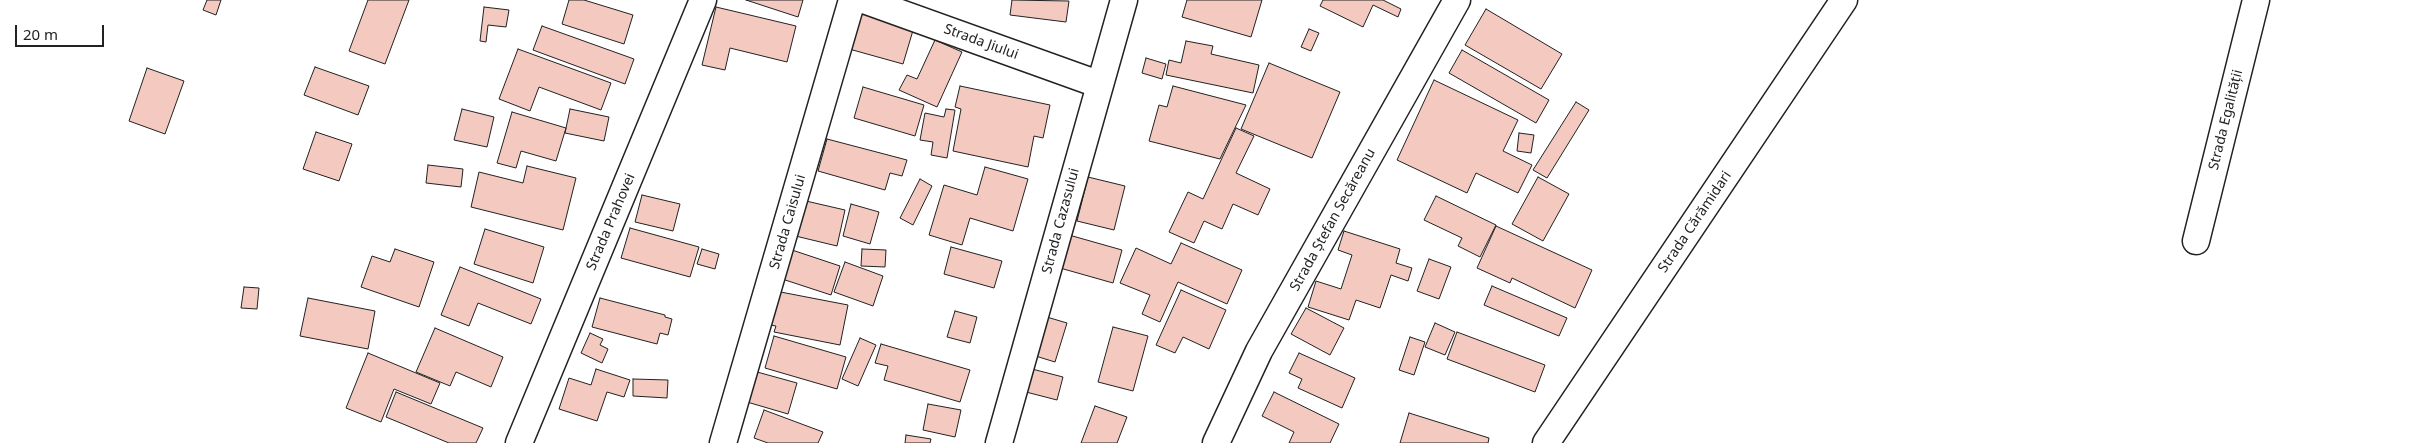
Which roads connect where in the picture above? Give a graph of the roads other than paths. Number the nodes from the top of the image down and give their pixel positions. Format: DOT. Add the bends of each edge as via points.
graph roads {
  1 [pos="703,0"];
  2 [pos="852,0"];
  3 [pos="864,0"];
  4 [pos="1124,0"];
  5 [pos="1457,0"];
  6 [pos="1844,0"];
  7 [pos="2256,0"];
  8 [pos="1098,84"];
  9 [pos="2196,241"];
  10 [pos="519,443"];
  11 [pos="723,443"];
  12 [pos="999,443"];
  13 [pos="1216,443"];
  14 [pos="1546,443"];
  1 -- 10 [label="street, Strada Prahovei"];
  2 -- 11 [label="street, Strada Caisului"];
  3 -- 8 [label="street, Strada Jiului"];
  4 -- 8 [label="street, Strada Cazasului"];
  5 -- 13 [label="street, Strada Ștefan Secăreanu" via="1259,350"];
  6 -- 14 [label="street, Strada Cărămidari"];
  7 -- 9 [label="street, Strada Egalității"];
  8 -- 12 [label="street, Strada Cazasului"];
}
